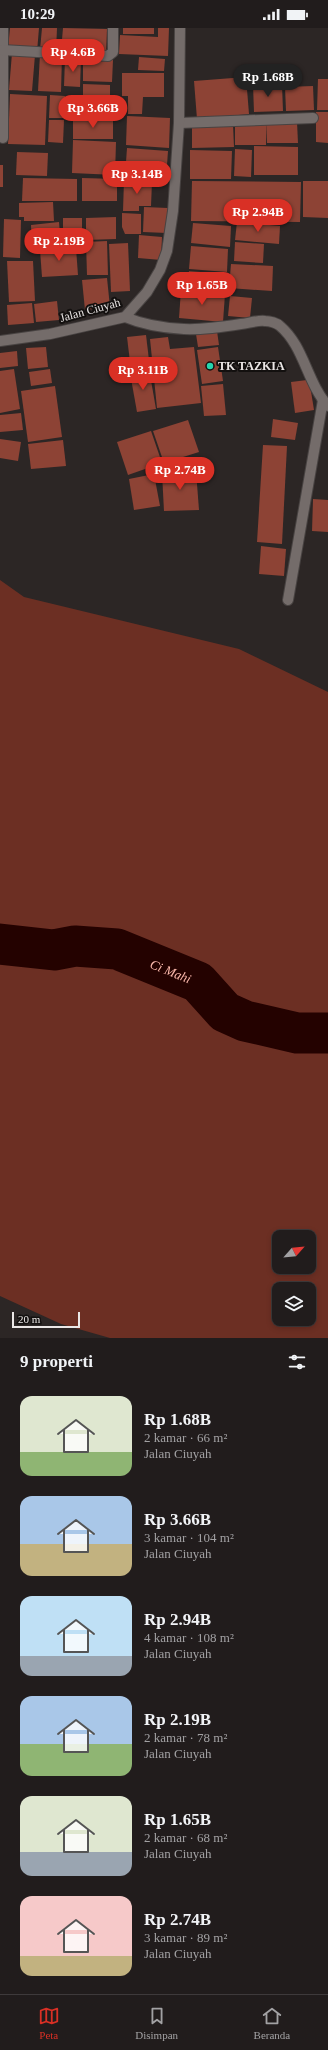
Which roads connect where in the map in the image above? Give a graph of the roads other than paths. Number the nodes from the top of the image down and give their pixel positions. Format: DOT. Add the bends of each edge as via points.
graph roads {
  1 [pos="3,28"];
  2 [pos="113,28"];
  3 [pos="180,28"];
  4 [pos="2,50"];
  5 [pos="313,118"];
  6 [pos="179,123"];
  7 [pos="3,138"];
  8 [pos="125,317"];
  9 [pos="0,342"];
  10 [pos="325,403"];
  11 [pos="288,600"];
  1 -- 4 [label="street"];
  2 -- 4 [label="street" via="113,52 108,56"];
  3 -- 6 [label="street, Jalan Ciuyah"];
  4 -- 7 [label="street"];
  5 -- 6 [label="street"];
  6 -- 8 [label="street, Jalan Ciuyah" via="171,232 167,252 147,292"];
  8 -- 9 [label="street, Jalan Ciuyah"];
  8 -- 10 [label="street" via="145,325 185,329 216,328 266,321 278,324 288,333 297,348"];
  10 -- 11 [label="street"];
}
